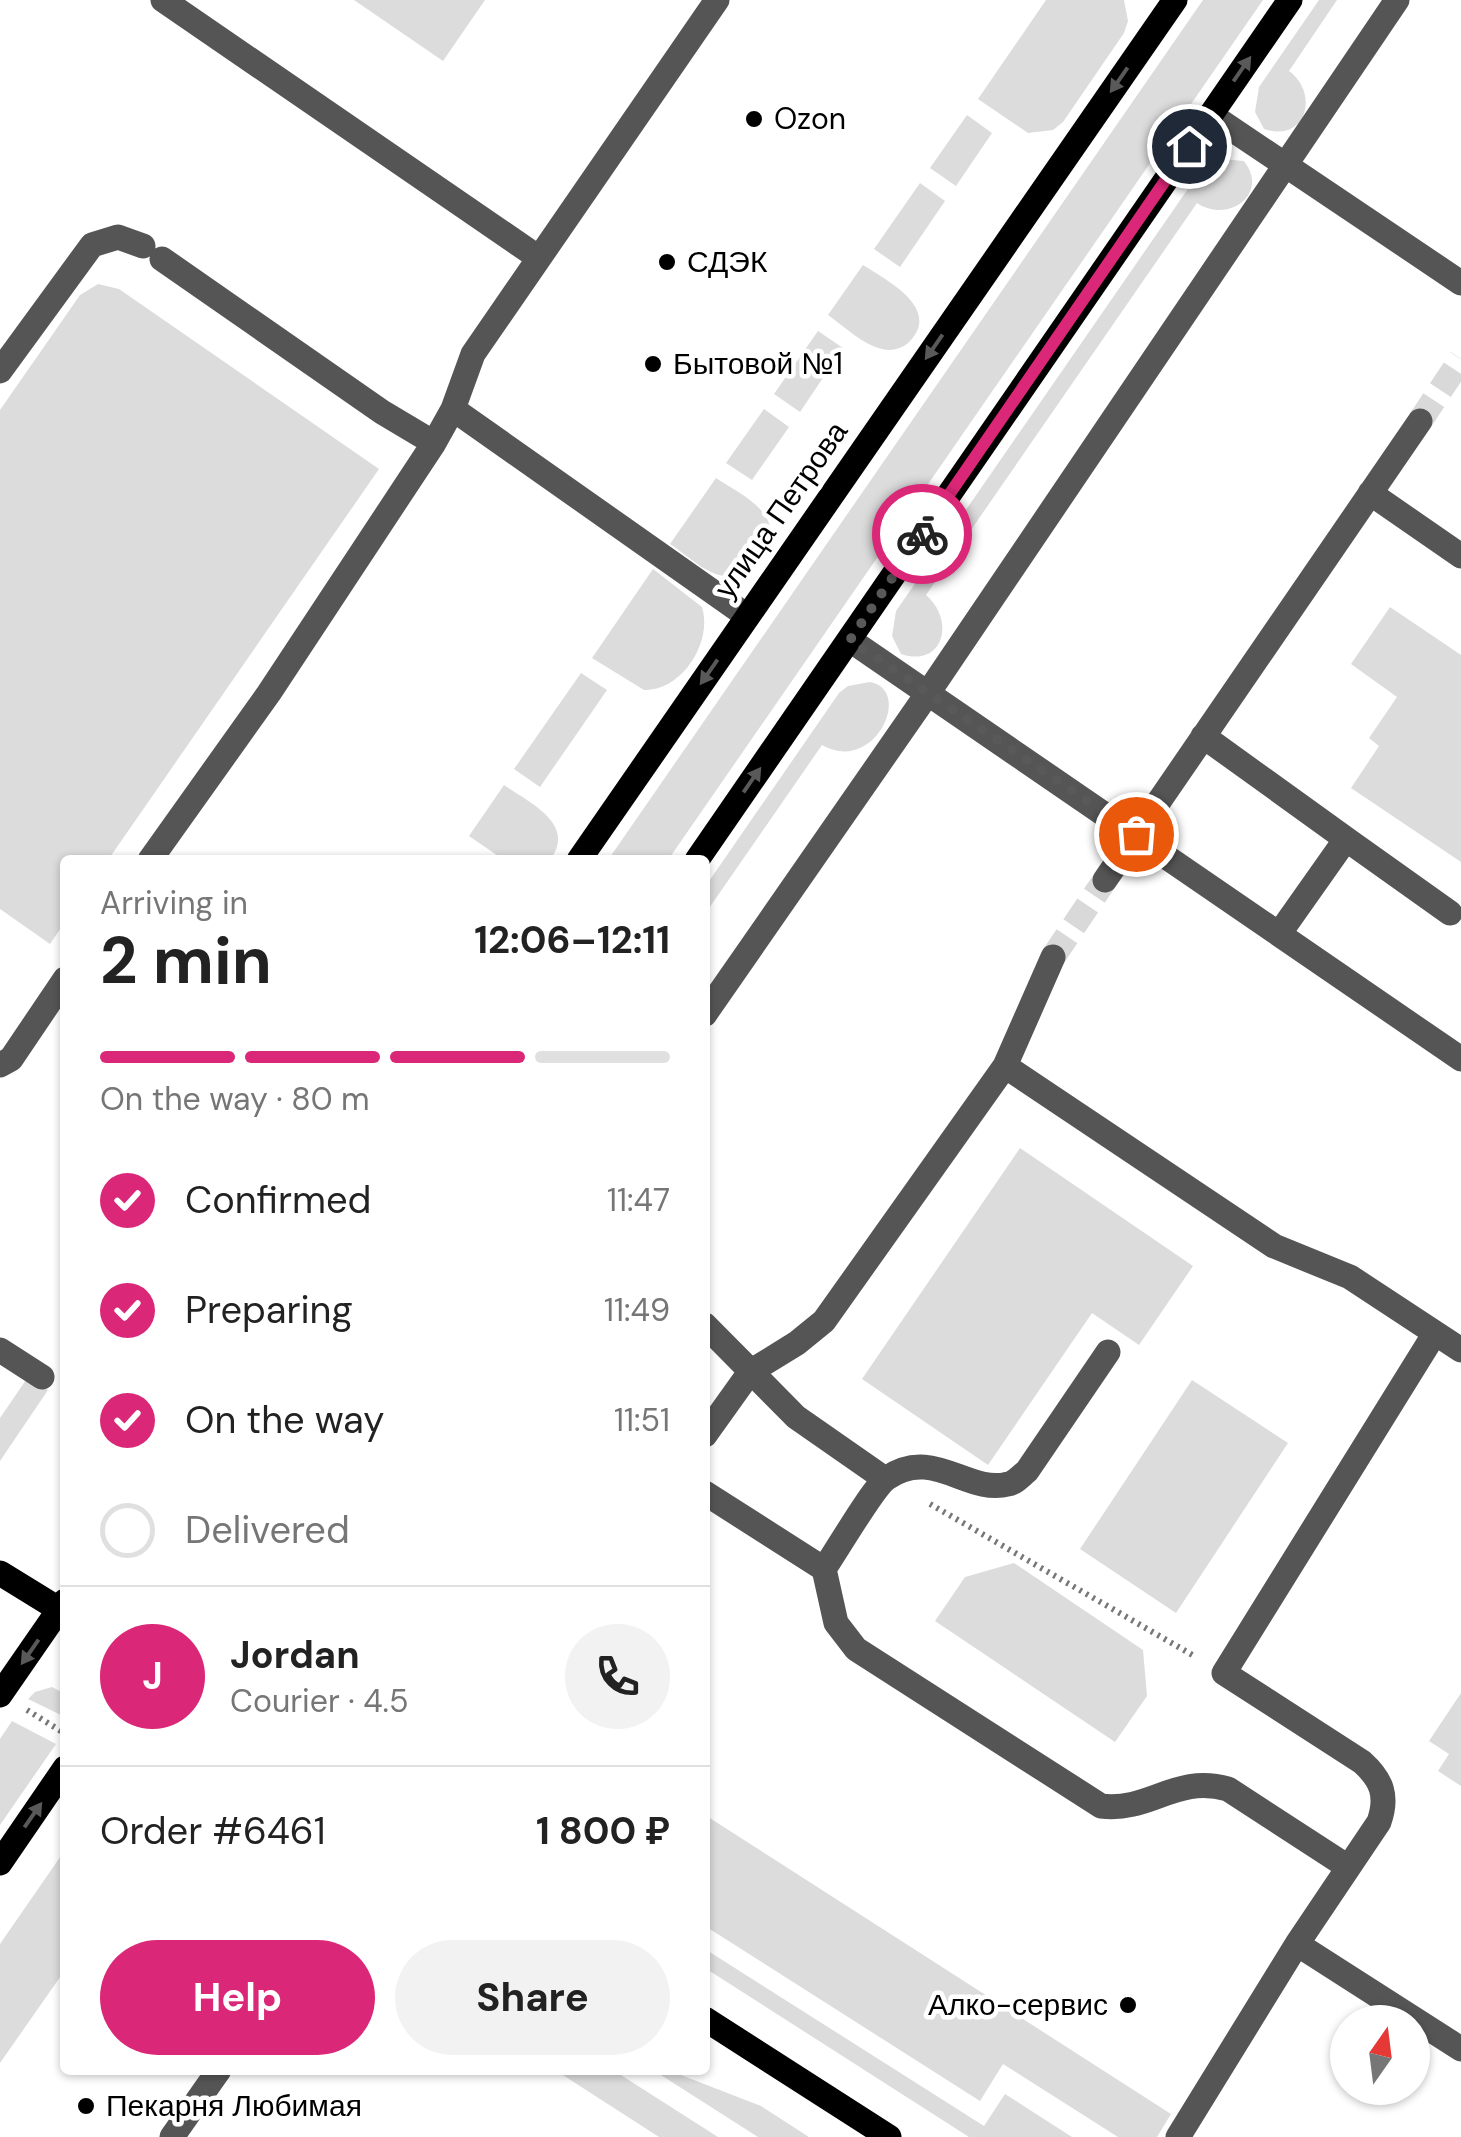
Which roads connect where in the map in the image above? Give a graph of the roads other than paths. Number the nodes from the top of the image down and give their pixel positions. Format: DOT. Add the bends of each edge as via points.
graph roads {
  1 [pos="162,0"];
  2 [pos="717,0"];
  3 [pos="1290,0"];
  4 [pos="1397,0"];
  5 [pos="1171,1"];
  6 [pos="1211,115"];
  7 [pos="1284,165"];
  8 [pos="539,258"];
  9 [pos="1461,284"];
  10 [pos="0,372"];
  11 [pos="454,409"];
  12 [pos="1420,420"];
  13 [pos="434,443"];
  14 [pos="1370,493"];
  15 [pos="1461,556"];
  16 [pos="747,616"];
  17 [pos="850,640"];
  18 [pos="928,694"];
  19 [pos="1203,736"];
  20 [pos="1136,834"];
  21 [pos="1346,839"];
  22 [pos="154,855"];
  23 [pos="582,855"];
  24 [pos="700,855"];
  25 [pos="1105,880"];
  26 [pos="1450,914"];
  27 [pos="1279,934"];
  28 [pos="1053,956"];
  29 [pos="60,986"];
  30 [pos="710,1007"];
  31 [pos="1461,1060"];
  32 [pos="0,1064"];
  33 [pos="1006,1066"];
  34 [pos="710,1330"];
  35 [pos="1435,1334"];
  36 [pos="0,1350"];
  37 [pos="1461,1350"];
  38 [pos="1108,1352"];
  39 [pos="750,1372"];
  40 [pos="42,1377"];
  41 [pos="710,1428"];
  42 [pos="885,1478"];
  43 [pos="710,1495"];
  44 [pos="824,1569"];
  45 [pos="0,1573"];
  46 [pos="60,1606"];
  47 [pos="60,1613"];
  48 [pos="11,1701"];
  49 [pos="60,1775"];
  50 [pos="0,1863"];
  51 [pos="1348,1867"];
  52 [pos="1297,1944"];
  53 [pos="710,2022"];
  54 [pos="1461,2049"];
  55 [pos="215,2075"];
  56 [pos="172,2137"];
  57 [pos="889,2137"];
  58 [pos="1178,2137"];
  1 -- 8 [label="lane"];
  2 -- 8 [label="lane"];
  6 -- 3 [label="main road, one-way"];
  4 -- 7 [label="lane"];
  5 -- 16 [label="main road, улица Петрова, one-way"];
  6 -- 7 [label="lane"];
  6 -- 17 [label="main road"];
  7 -- 9 [label="lane"];
  7 -- 18 [label="lane"];
  8 -- 11 [label="lane" via="473,354"];
  10 -- 13 [label="lane" via="92,245 118,237 152,253"];
  11 -- 13 [label="lane"];
  11 -- 16 [label="lane"];
  12 -- 14 [label="lane"];
  13 -- 22 [label="lane"];
  14 -- 15 [label="lane"];
  14 -- 19 [label="lane"];
  16 -- 23 [label="main road, улица Петрова, one-way"];
  17 -- 18 [label="lane"];
  24 -- 17 [label="main road, one-way"];
  18 -- 20 [label="lane"];
  18 -- 30 [label="lane"];
  19 -- 20 [label="lane"];
  19 -- 21 [label="lane"];
  20 -- 25 [label="lane"];
  20 -- 27 [label="lane"];
  21 -- 26 [label="lane"];
  21 -- 27 [label="lane"];
  27 -- 31 [label="lane"];
  28 -- 33 [label="lane"];
  29 -- 32 [label="lane" via="11,1059"];
  33 -- 35 [label="lane" via="1274,1246 1350,1278"];
  33 -- 39 [label="lane" via="824,1321"];
  34 -- 39 [label="lane"];
  35 -- 37 [label="lane"];
  35 -- 51 [label="lane" via="1224,1672 1378,1776 1384,1807"];
  36 -- 40 [label="lane"];
  38 -- 42 [label="lane" via="1027,1471 1011,1484 984,1485 916,1466"];
  39 -- 41 [label="lane"];
  39 -- 42 [label="lane" via="796,1417"];
  42 -- 44 [label="lane"];
  43 -- 44 [label="lane"];
  44 -- 51 [label="lane" via="836,1624 856,1649 1102,1806 1124,1808 1189,1784 1208,1784 1228,1789"];
  45 -- 46 [label="main road"];
  47 -- 48 [label="main road, one-way"];
  50 -- 49 [label="main road, one-way"];
  51 -- 52 [label="lane"];
  52 -- 54 [label="lane"];
  52 -- 58 [label="lane"];
  53 -- 57 [label="main road"];
  55 -- 56 [label="lane"];
}
